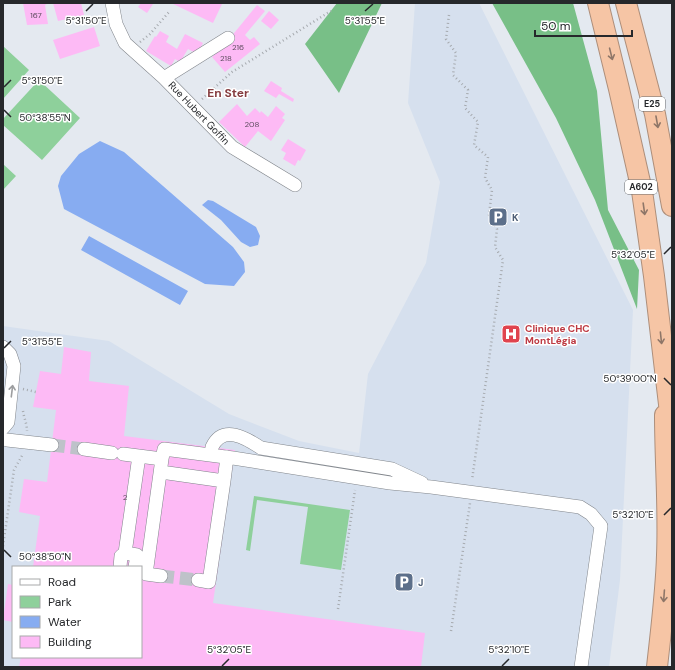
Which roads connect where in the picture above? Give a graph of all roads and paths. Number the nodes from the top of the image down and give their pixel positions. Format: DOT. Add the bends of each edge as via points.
graph roads {
  1 [pos="112,3"];
  2 [pos="598,3"];
  3 [pos="626,3"];
  4 [pos="331,11"];
  5 [pos="169,12"];
  6 [pos="449,15"];
  7 [pos="228,38"];
  8 [pos="132,49"];
  9 [pos="164,78"];
  10 [pos="193,107"];
  11 [pos="295,185"];
  12 [pos="672,206"];
  13 [pos="3,347"];
  14 [pos="665,375"];
  15 [pos="3,428"];
  16 [pos="672,430"];
  17 [pos="4,440"];
  18 [pos="52,446"];
  19 [pos="212,447"];
  20 [pos="84,449"];
  21 [pos="139,456"];
  22 [pos="227,457"];
  23 [pos="162,466"];
  24 [pos="224,481"];
  25 [pos="355,487"];
  26 [pos="431,487"];
  27 [pos="471,492"];
  28 [pos="125,553"];
  29 [pos="120,566"];
  30 [pos="135,566"];
  31 [pos="161,576"];
  32 [pos="198,580"];
  33 [pos="338,609"];
  34 [pos="451,631"];
  35 [pos="581,667"];
  36 [pos="657,667"];
  1 -- 8 [label="street, Rue Hubert Goffin" via="116,24 125,43"];
  2 -- 14 [label="highway, A602, one-way" via="642,191"];
  3 -- 12 [label="highway, E25, one-way" via="655,114"];
  4 -- 10 [label="path" via="232,72"];
  5 -- 8 [label="path" via="150,34"];
  6 -- 27 [label="path" via="446,39 456,52 453,75 468,90 465,108 478,122 474,145 488,157 485,178 492,190 489,215 497,229 495,247 503,260"];
  7 -- 9 [label="street, Rue Hubert Goffin"];
  8 -- 9 [label="street, Rue Hubert Goffin"];
  9 -- 10 [label="street, Rue Hubert Goffin"];
  10 -- 11 [label="street, Rue Hubert Goffin" via="232,147"];
  15 -- 13 [label="street, one-way" via="8,422 14,366 10,354"];
  14 -- 16 [label="highway"];
  14 -- 36 [label="highway, A602, one-way" via="667,555"];
  17 -- 18 [label="street"];
  19 -- 26 [label="street" via="215,440 223,435 237,435 261,448 392,469"];
  20 -- 21 [label="street"];
  21 -- 23 [label="street"];
  21 -- 28 [label="street"];
  22 -- 23 [label="street" via="164,449"];
  22 -- 24 [label="street"];
  22 -- 26 [label="street" via="390,483"];
  23 -- 24 [label="street"];
  23 -- 31 [label="street" via="146,574"];
  24 -- 32 [label="street" via="209,582"];
  25 -- 33 [label="path"];
  26 -- 27 [label="street"];
  27 -- 34 [label="path"];
  27 -- 35 [label="street" via="580,507 591,514 601,526"];
  28 -- 29 [label="street" via="121,556"];
  28 -- 30 [label="street" via="137,555"];
}
